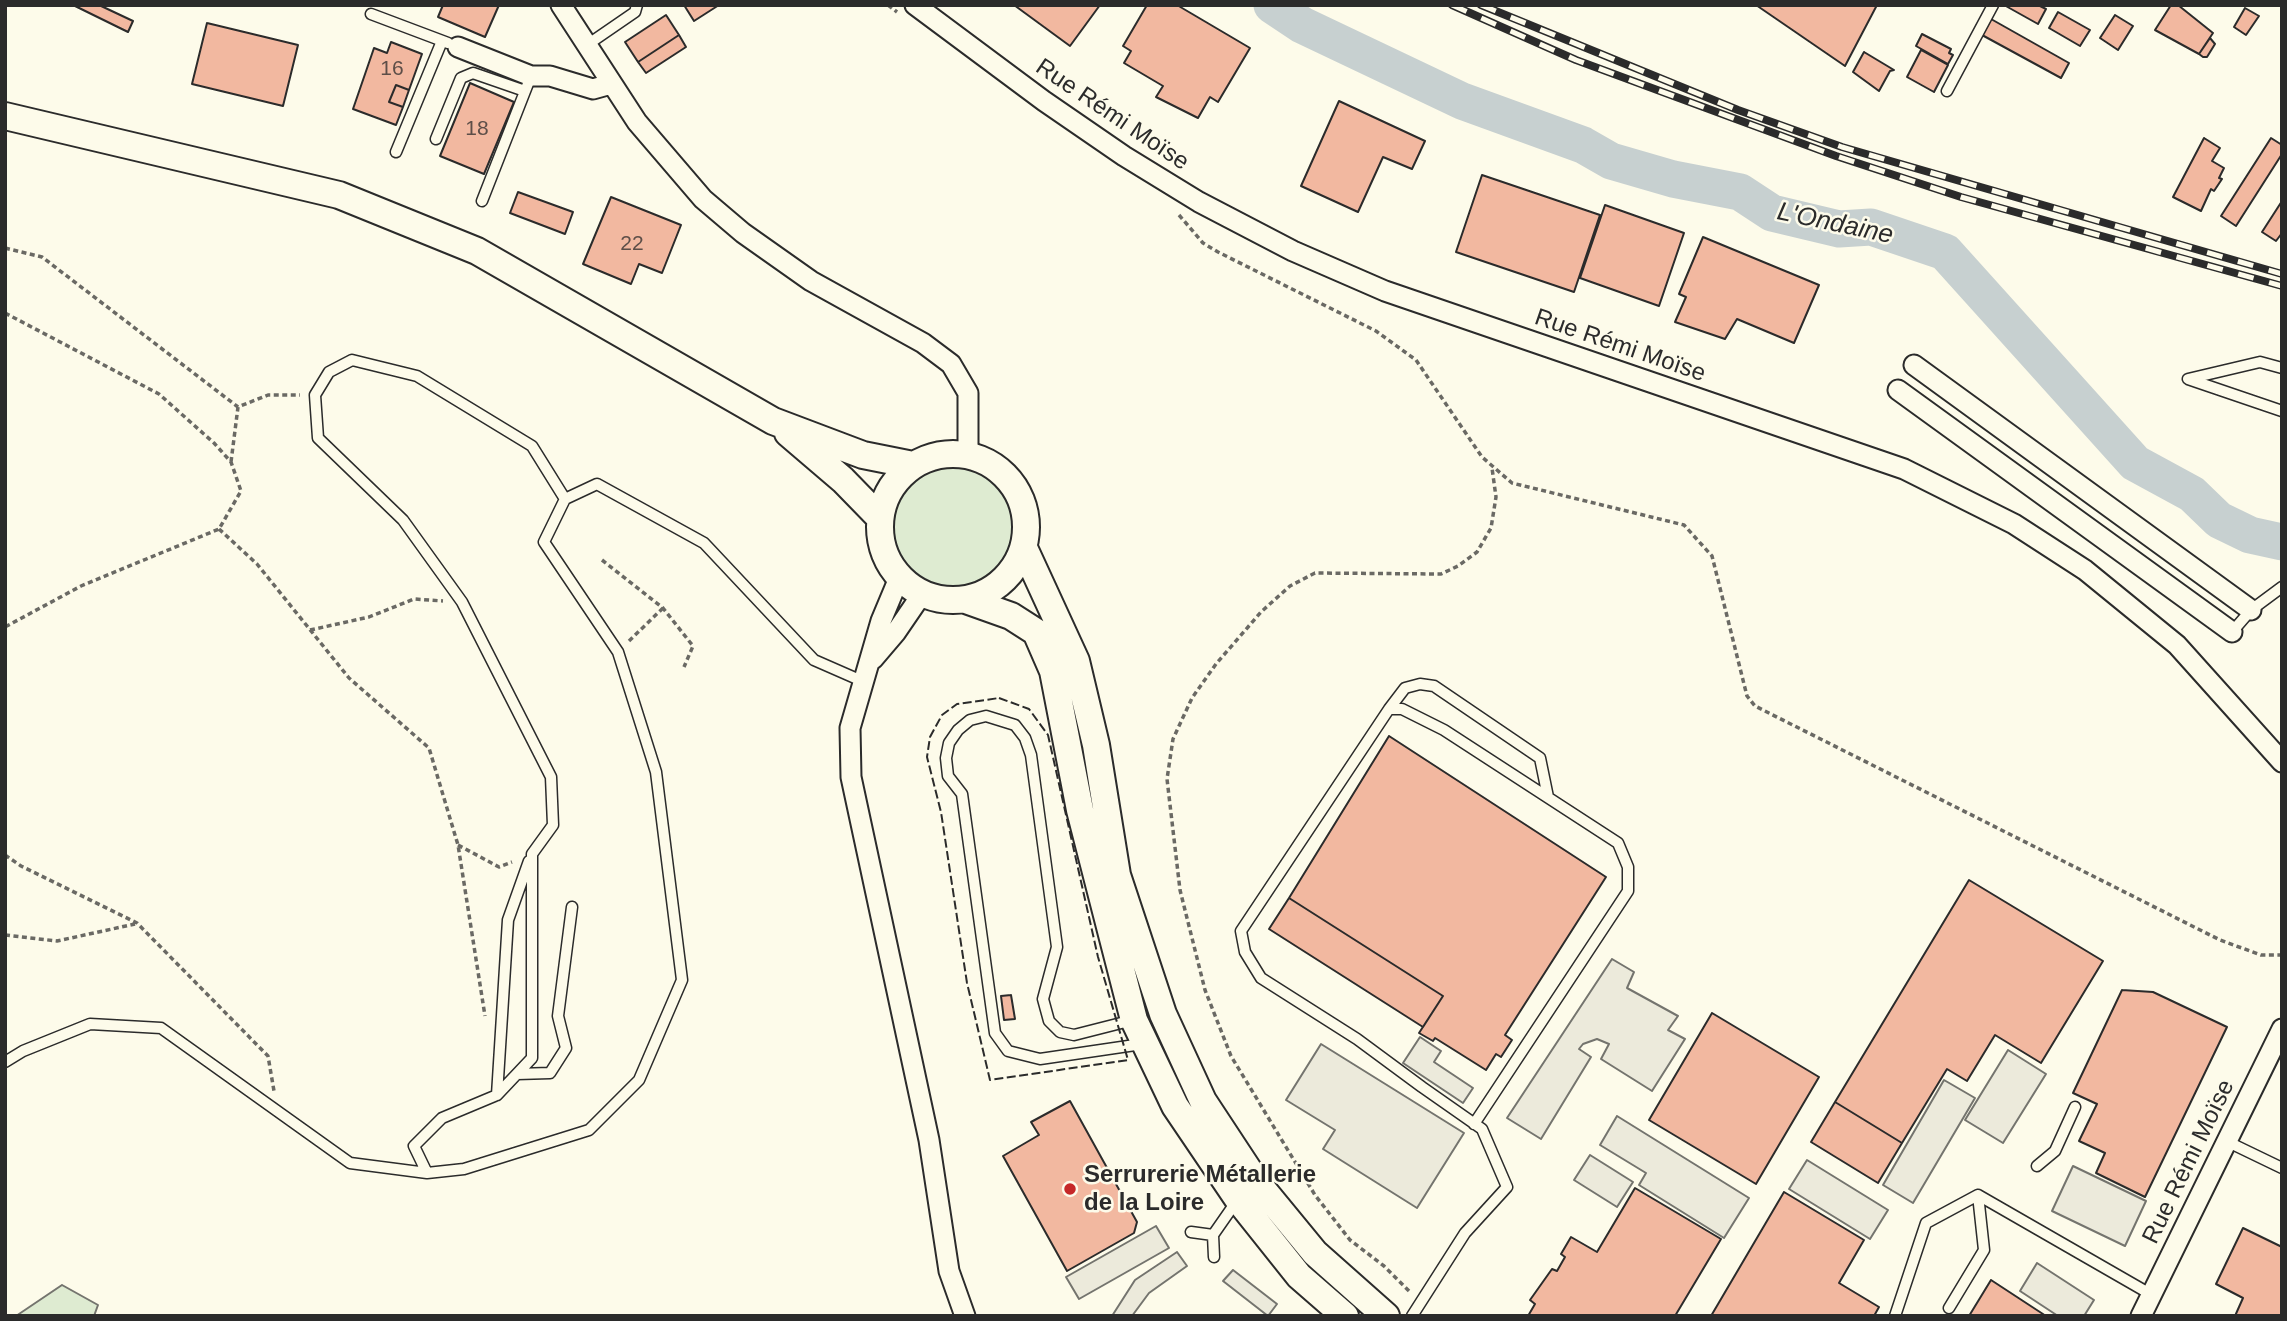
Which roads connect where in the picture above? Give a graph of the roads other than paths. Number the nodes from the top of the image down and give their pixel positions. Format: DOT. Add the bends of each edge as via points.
graph roads {
  1 [pos="561,5"];
  2 [pos="637,5"];
  3 [pos="915,5"];
  4 [pos="1993,5"];
  5 [pos="371,14"];
  6 [pos="450,44"];
  7 [pos="587,45"];
  8 [pos="528,84"];
  9 [pos="611,84"];
  10 [pos="1947,91"];
  11 [pos="5,116"];
  12 [pos="436,139"];
  13 [pos="396,152"];
  14 [pos="482,201"];
  15 [pos="1914,365"];
  16 [pos="2282,368"];
  17 [pos="1898,390"];
  18 [pos="2282,411"];
  19 [pos="773,421"];
  20 [pos="968,454"];
  21 [pos="913,465"];
  22 [pos="565,499"];
  23 [pos="880,518"];
  24 [pos="1024,548"];
  25 [pos="899,578"];
  26 [pos="2282,587"];
  27 [pos="922,594"];
  28 [pos="966,600"];
  29 [pos="2251,610"];
  30 [pos="2232,632"];
  31 [pos="872,660"];
  32 [pos="862,681"];
  33 [pos="1388,709"];
  34 [pos="2282,762"];
  35 [pos="1548,797"];
  36 [pos="532,854"];
  37 [pos="572,907"];
  38 [pos="2282,1029"];
  39 [pos="1139,1032"];
  40 [pos="5,1062"];
  41 [pos="517,1074"];
  42 [pos="498,1095"];
  43 [pos="2075,1107"];
  44 [pos="1475,1124"];
  45 [pos="2225,1141"];
  46 [pos="2037,1166"];
  47 [pos="2282,1168"];
  48 [pos="426,1173"];
  49 [pos="1978,1195"];
  50 [pos="1239,1199"];
  51 [pos="1191,1232"];
  52 [pos="1213,1235"];
  53 [pos="1214,1257"];
  54 [pos="2153,1295"];
  55 [pos="1949,1308"];
  56 [pos="965,1316"];
  57 [pos="1345,1316"];
  58 [pos="1385,1316"];
  59 [pos="1412,1316"];
  60 [pos="1895,1316"];
  61 [pos="2141,1316"];
  1 -- 7 [label="street"];
  2 -- 7 [label="lane" via="635,12"];
  3 -- 34 [label="street, Rue Rémi Moïse" via="1124,156 1293,251 1385,291 1903,469 2014,524 2085,570 2177,645"];
  4 -- 10 [label="lane"];
  5 -- 6 [label="lane"];
  6 -- 8 [label="street"];
  6 -- 13 [label="lane"];
  7 -- 9 [label="street"];
  8 -- 9 [label="street" via="550,76 593,89"];
  8 -- 12 [label="lane" via="473,73 461,78"];
  8 -- 14 [label="lane"];
  9 -- 20 [label="street" via="671,165 743,233 811,281 923,343 951,364 968,393"];
  11 -- 19 [label="main road" via="339,195 412,223 499,263"];
  15 -- 29 [label="street"];
  16 -- 18 [label="lane" via="2260,362 2188,379"];
  17 -- 30 [label="street"];
  19 -- 21 [label="main road" via="863,455"];
  19 -- 23 [label="main road"];
  20 -- 21 [label="main road" via="939,454"];
  20 -- 24 [label="main road" via="990,463 1009,479 1027,524"];
  21 -- 23 [label="main road" via="896,479"];
  22 -- 32 [label="lane" via="597,484 704,543 814,660"];
  22 -- 36 [label="lane" via="531,446 417,376 352,360 329,372 315,395 318,438 403,520 462,602 551,777 553,825"];
  22 -- 48 [label="lane" via="544,542 618,652 656,772 682,980 639,1080 589,1130 464,1169"];
  23 -- 25 [label="main road" via="880,540"];
  24 -- 28 [label="main road" via="1011,572 992,590"];
  24 -- 58 [label="main road" via="1076,661 1096,745 1117,875 1163,1014 1203,1101 1255,1180 1315,1253"];
  25 -- 27 [label="main road"];
  25 -- 31 [label="street" via="881,621"];
  26 -- 29 [label="lane"];
  27 -- 28 [label="main road"];
  27 -- 31 [label="street"];
  28 -- 39 [label="main road" via="1011,616 1036,632 1053,671 1080,810"];
  29 -- 30 [label="lane"];
  31 -- 32 [label="street"];
  32 -- 56 [label="street" via="850,728 851,777 929,1140 949,1271"];
  33 -- 35 [label="lane" via="1402,709 1444,730"];
  33 -- 35 [label="lane" via="1405,688 1434,686 1540,758"];
  33 -- 44 [label="lane" via="1241,931 1245,952 1261,978 1357,1039"];
  35 -- 44 [label="lane" via="1618,844 1628,867 1628,891"];
  36 -- 41 [label="lane" via="532,1058"];
  36 -- 42 [label="lane" via="508,920"];
  37 -- 41 [label="lane" via="558,1016 566,1048 550,1073"];
  38 -- 45 [label="street, Rue Rémi Moïse"];
  39 -- 39 [label="lane" via="1074,1035 1060,1032 1049,1021 1043,999 1057,947 1031,755 1015,725 986,716 971,720 949,743 946,758 948,776 962,794 995,1032 1009,1051 1040,1059"];
  39 -- 50 [label="main road" via="1175,1106"];
  40 -- 48 [label="lane" via="90,1024 161,1028 350,1163"];
  41 -- 42 [label="lane"];
  42 -- 48 [label="lane" via="442,1118 414,1146"];
  43 -- 46 [label="lane" via="2055,1151"];
  44 -- 59 [label="lane" via="1482,1129 1507,1187 1465,1233"];
  45 -- 47 [label="lane"];
  45 -- 54 [label="street, Rue Rémi Moïse"];
  49 -- 54 [label="lane"];
  49 -- 55 [label="lane" via="1984,1250"];
  49 -- 60 [label="lane" via="1926,1223"];
  50 -- 52 [label="lane"];
  50 -- 57 [label="main road" via="1299,1276"];
  51 -- 52 [label="lane"];
  52 -- 53 [label="lane"];
  54 -- 61 [label="street, Rue Rémi Moïse"];
}
